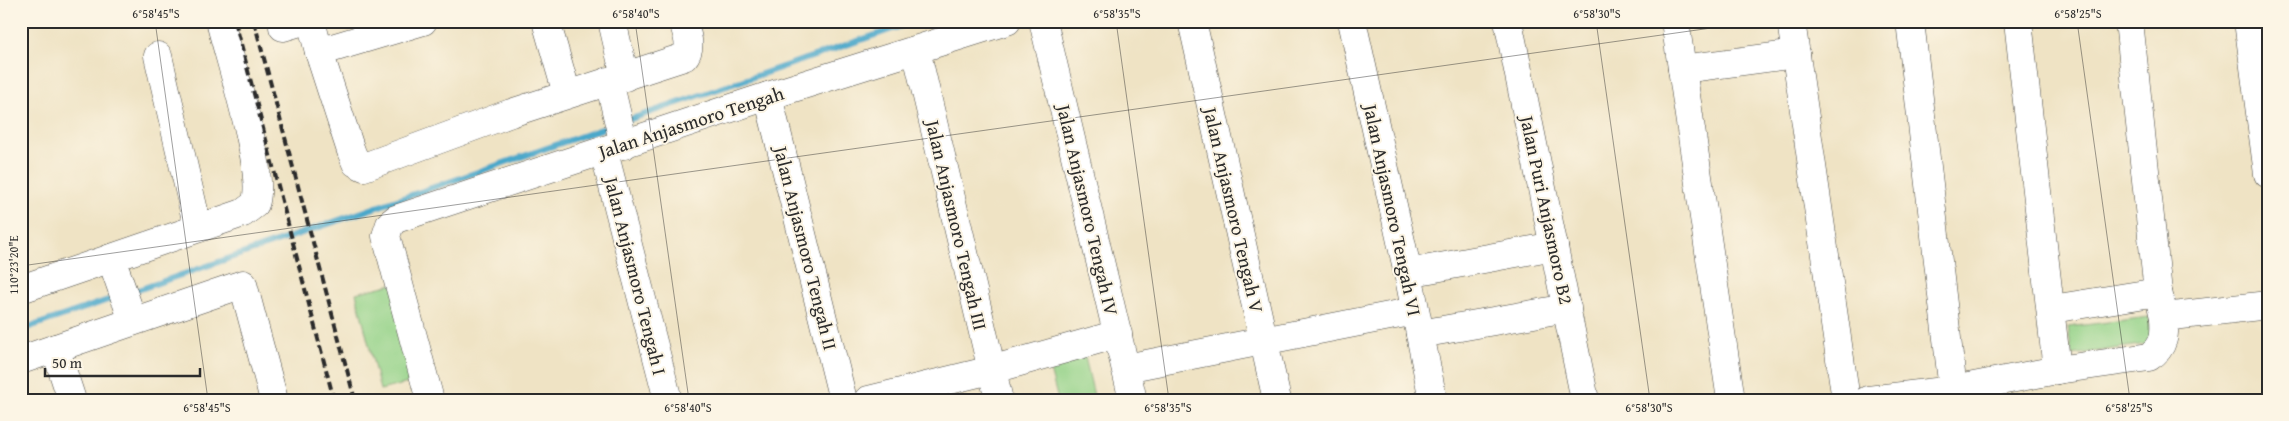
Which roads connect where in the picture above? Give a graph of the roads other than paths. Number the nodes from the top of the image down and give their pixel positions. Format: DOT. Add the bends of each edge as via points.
graph roads {
  1 [pos="220,21"];
  2 [pos="311,21"];
  3 [pos="423,21"];
  4 [pos="546,21"];
  5 [pos="612,21"];
  6 [pos="683,21"];
  7 [pos="1007,21"];
  8 [pos="1043,21"];
  9 [pos="1192,21"];
  10 [pos="1352,21"];
  11 [pos="1508,21"];
  12 [pos="1675,21"];
  13 [pos="1791,21"];
  14 [pos="1910,21"];
  15 [pos="2018,21"];
  16 [pos="2129,21"];
  17 [pos="2248,21"];
  18 [pos="916,50"];
  19 [pos="319,52"];
  20 [pos="1796,54"];
  21 [pos="158,56"];
  22 [pos="1682,69"];
  23 [pos="2262,70"];
  24 [pos="617,79"];
  25 [pos="568,94"];
  26 [pos="768,96"];
  27 [pos="614,148"];
  28 [pos="2268,174"];
  29 [pos="210,223"];
  30 [pos="1554,246"];
  31 [pos="112,262"];
  32 [pos="1408,274"];
  33 [pos="21,289"];
  34 [pos="2161,304"];
  35 [pos="2268,305"];
  36 [pos="1567,308"];
  37 [pos="2052,309"];
  38 [pos="131,315"];
  39 [pos="1418,323"];
  40 [pos="1118,334"];
  41 [pos="1264,341"];
  42 [pos="55,348"];
  43 [pos="21,360"];
  44 [pos="1126,368"];
  45 [pos="991,370"];
  46 [pos="2057,370"];
  47 [pos="1953,390"];
  48 [pos="72,400"];
  49 [pos="274,400"];
  50 [pos="430,400"];
  51 [pos="668,400"];
  52 [pos="843,400"];
  53 [pos="868,400"];
  54 [pos="999,400"];
  55 [pos="1133,400"];
  56 [pos="1277,400"];
  57 [pos="1433,400"];
  58 [pos="1584,400"];
  59 [pos="1731,400"];
  60 [pos="1846,400"];
  61 [pos="1868,400"];
  1 -- 29 [label="street" via="256,159 258,180 255,204 243,212"];
  2 -- 19 [label="street"];
  3 -- 19 [label="street"];
  4 -- 25 [label="street"];
  5 -- 24 [label="street, Jalan Anjasmoro Tengah I"];
  6 -- 24 [label="street" via="689,45 686,55"];
  7 -- 18 [label="street, Jalan Anjasmoro Tengah"];
  8 -- 40 [label="street, Jalan Anjasmoro Tengah IV"];
  9 -- 41 [label="street, Jalan Anjasmoro Tengah V"];
  10 -- 32 [label="street, Jalan Anjasmoro Tengah VI"];
  11 -- 30 [label="street, Jalan Puri Anjasmoro B2"];
  12 -- 22 [label="street"];
  13 -- 20 [label="street"];
  14 -- 47 [label="street"];
  15 -- 37 [label="street"];
  16 -- 34 [label="street"];
  17 -- 23 [label="street"];
  18 -- 26 [label="street, Jalan Anjasmoro Tengah"];
  18 -- 45 [label="street, Jalan Anjasmoro Tengah III"];
  19 -- 25 [label="street" via="354,161 364,166"];
  20 -- 22 [label="street"];
  20 -- 60 [label="street"];
  21 -- 29 [label="street"];
  22 -- 59 [label="street"];
  23 -- 28 [label="street"];
  24 -- 25 [label="street"];
  24 -- 27 [label="street, Jalan Anjasmoro Tengah I"];
  26 -- 27 [label="street, Jalan Anjasmoro Tengah"];
  26 -- 52 [label="street, Jalan Anjasmoro Tengah II"];
  27 -- 50 [label="street, Jalan Anjasmoro Tengah" via="400,217 390,224 386,236"];
  27 -- 51 [label="street, Jalan Anjasmoro Tengah I"];
  29 -- 31 [label="street"];
  30 -- 32 [label="street"];
  30 -- 36 [label="street, Jalan Puri Anjasmoro B2"];
  31 -- 33 [label="street"];
  31 -- 38 [label="street"];
  32 -- 39 [label="street, Jalan Anjasmoro Tengah VI"];
  34 -- 35 [label="street"];
  34 -- 37 [label="street"];
  34 -- 46 [label="street" via="2165,336 2158,351 2149,357"];
  36 -- 39 [label="street"];
  36 -- 58 [label="street, Jalan Puri Anjasmoro B2"];
  37 -- 46 [label="street"];
  38 -- 42 [label="street"];
  38 -- 49 [label="street" via="243,284"];
  39 -- 41 [label="street"];
  39 -- 57 [label="street, Jalan Anjasmoro Tengah VI"];
  40 -- 44 [label="street, Jalan Anjasmoro Tengah IV"];
  40 -- 45 [label="street"];
  41 -- 44 [label="street"];
  41 -- 56 [label="street, Jalan Anjasmoro Tengah V"];
  42 -- 43 [label="street"];
  42 -- 48 [label="street"];
  44 -- 55 [label="street, Jalan Anjasmoro Tengah IV"];
  45 -- 53 [label="street"];
  45 -- 54 [label="street, Jalan Anjasmoro Tengah III"];
  46 -- 47 [label="street"];
  47 -- 61 [label="street"];
}
